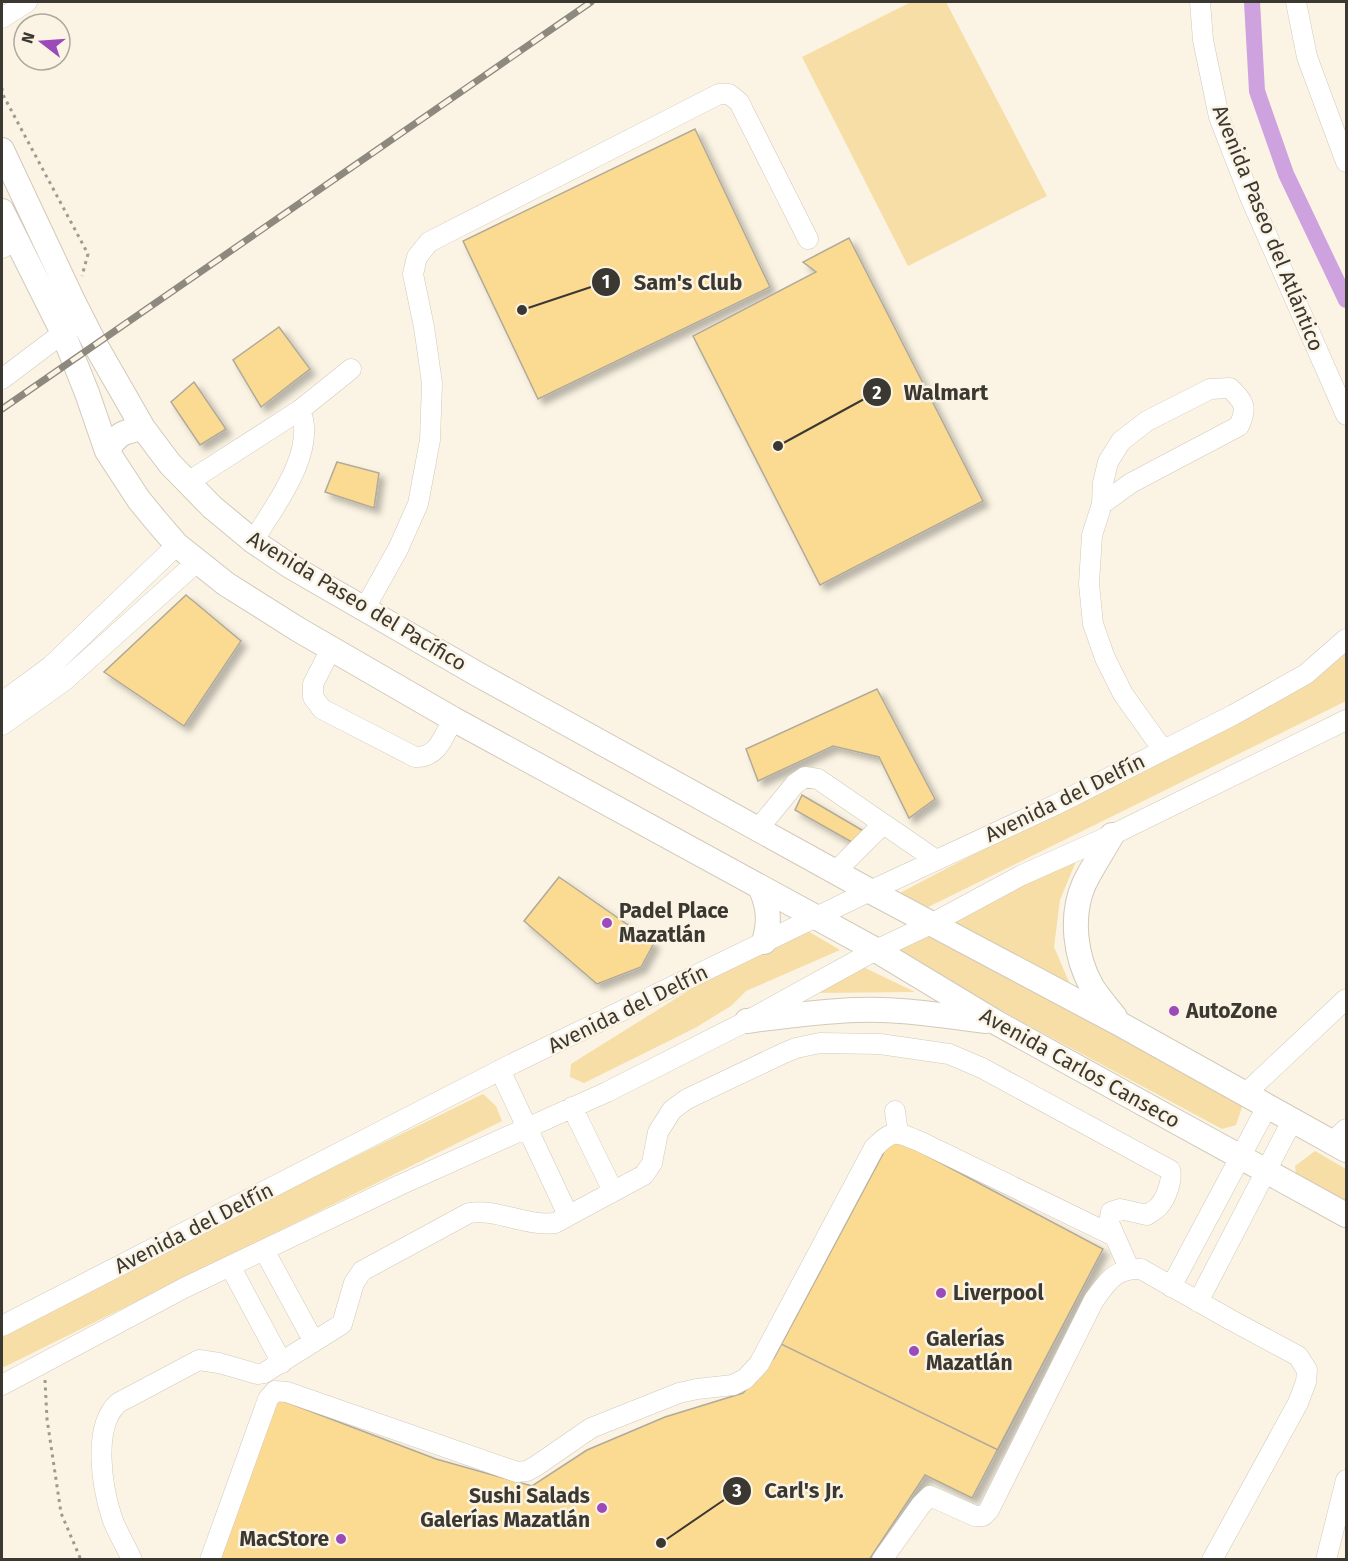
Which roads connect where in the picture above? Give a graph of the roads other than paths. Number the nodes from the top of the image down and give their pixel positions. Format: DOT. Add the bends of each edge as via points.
graph roads {
  1 [pos="27,2"];
  2 [pos="1200,2"];
  3 [pos="1296,2"];
  4 [pos="2,18"];
  5 [pos="2,150"];
  6 [pos="1347,162"];
  7 [pos="2,211"];
  8 [pos="808,239"];
  9 [pos="9,244"];
  10 [pos="63,333"];
  11 [pos="351,369"];
  12 [pos="2,379"];
  13 [pos="300,410"];
  14 [pos="1347,415"];
  15 [pos="143,428"];
  16 [pos="107,451"];
  17 [pos="188,482"];
  18 [pos="1102,504"];
  19 [pos="253,540"];
  20 [pos="177,545"];
  21 [pos="198,561"];
  22 [pos="365,608"];
  23 [pos="1347,639"];
  24 [pos="331,649"];
  25 [pos="2,702"];
  26 [pos="453,719"];
  27 [pos="1347,720"];
  28 [pos="2,725"];
  29 [pos="1163,750"];
  30 [pos="883,824"];
  31 [pos="758,829"];
  32 [pos="1112,835"];
  33 [pos="936,860"];
  34 [pos="835,872"];
  35 [pos="761,889"];
  36 [pos="870,891"];
  37 [pos="816,919"];
  38 [pos="931,924"];
  39 [pos="764,942"];
  40 [pos="876,950"];
  41 [pos="1347,999"];
  42 [pos="747,1022"];
  43 [pos="997,1023"];
  44 [pos="1120,1024"];
  45 [pos="500,1070"];
  46 [pos="1246,1093"];
  47 [pos="1268,1106"];
  48 [pos="572,1107"];
  49 [pos="895,1111"];
  50 [pos="1293,1119"];
  51 [pos="527,1127"];
  52 [pos="898,1133"];
  53 [pos="1342,1140"];
  54 [pos="1242,1156"];
  55 [pos="1267,1170"];
  56 [pos="612,1191"];
  57 [pos="568,1215"];
  58 [pos="1347,1215"];
  59 [pos="1114,1236"];
  60 [pos="264,1250"];
  61 [pos="230,1266"];
  62 [pos="1129,1268"];
  63 [pos="1171,1287"];
  64 [pos="1198,1302"];
  65 [pos="2,1326"];
  66 [pos="314,1342"];
  67 [pos="282,1363"];
  68 [pos="2,1385"];
  69 [pos="1347,1480"];
  70 [pos="132,1560"];
  71 [pos="210,1560"];
  72 [pos="882,1560"];
  73 [pos="1212,1560"];
  74 [pos="1326,1560"];
  1 -- 4 [label="street"];
  2 -- 14 [label="street, Avenida Paseo del Atlántico" via="1203,40 1219,117 1250,197"];
  3 -- 6 [label="street" via="1307,57"];
  5 -- 15 [label="main road, Avenida Paseo del Pacífico" via="74,303"];
  7 -- 9 [label="main road"];
  8 -- 22 [label="street" via="739,102 729,94 719,94 429,242 417,257 413,274 432,383 430,440 418,504"];
  9 -- 10 [label="main road"];
  10 -- 12 [label="street"];
  10 -- 16 [label="main road"];
  11 -- 13 [label="street"];
  13 -- 17 [label="street"];
  13 -- 19 [label="street" via="305,433 299,461"];
  15 -- 16 [label="main road" via="121,433"];
  15 -- 17 [label="main road, Avenida Paseo del Pacífico"];
  16 -- 20 [label="main road" via="139,501"];
  17 -- 19 [label="main road, Avenida Paseo del Pacífico"];
  18 -- 18 [label="street" via="1131,483 1239,426 1244,414 1243,401 1230,388 1210,389 1147,421 1121,441 1108,462"];
  18 -- 29 [label="street" via="1092,535 1089,584 1093,624 1124,694"];
  19 -- 22 [label="main road, Avenida Paseo del Pacífico" via="290,566"];
  20 -- 21 [label="main road"];
  20 -- 25 [label="street" via="51,666"];
  21 -- 24 [label="main road" via="226,584"];
  21 -- 28 [label="street" via="64,681"];
  22 -- 31 [label="main road, Avenida Paseo del Pacífico"];
  23 -- 29 [label="street, Avenida del Delfín" via="1306,674"];
  24 -- 26 [label="main road"];
  24 -- 26 [label="street" via="313,684 313,697 322,709 415,757 426,758 435,752"];
  26 -- 35 [label="main road"];
  27 -- 32 [label="street"];
  29 -- 33 [label="street, Avenida del Delfín"];
  30 -- 31 [label="street" via="818,779 805,777 795,783"];
  30 -- 33 [label="street"];
  30 -- 34 [label="street"];
  31 -- 34 [label="main road, Avenida Paseo del Pacífico"];
  32 -- 38 [label="street" via="1022,875"];
  32 -- 44 [label="main road" via="1083,885 1075,920 1084,970"];
  33 -- 36 [label="street, Avenida del Delfín"];
  34 -- 36 [label="main road, Avenida Paseo del Pacífico"];
  35 -- 37 [label="main road"];
  35 -- 39 [label="main road" via="769,917"];
  36 -- 37 [label="street, Avenida del Delfín"];
  36 -- 38 [label="main road"];
  37 -- 39 [label="street, Avenida del Delfín"];
  37 -- 40 [label="main road, Avenida Carlos Canseco"];
  38 -- 40 [label="street"];
  38 -- 44 [label="main road"];
  39 -- 45 [label="street, Avenida del Delfín"];
  40 -- 42 [label="street"];
  40 -- 43 [label="main road, Avenida Carlos Canseco"];
  41 -- 46 [label="street"];
  42 -- 43 [label="main road" via="812,1012 859,1010 912,1011"];
  42 -- 48 [label="street"];
  43 -- 54 [label="main road, Avenida Carlos Canseco"];
  44 -- 46 [label="main road"];
  45 -- 51 [label="street"];
  45 -- 65 [label="street, Avenida del Delfín"];
  46 -- 47 [label="main road"];
  47 -- 50 [label="main road"];
  47 -- 54 [label="street"];
  48 -- 51 [label="street"];
  48 -- 56 [label="street"];
  49 -- 52 [label="street"];
  50 -- 53 [label="main road"];
  50 -- 55 [label="street"];
  51 -- 57 [label="street"];
  51 -- 60 [label="street"];
  52 -- 59 [label="street"];
  52 -- 71 [label="street" via="884,1137 874,1148 759,1364 745,1379 733,1385 679,1393 627,1413 591,1428 536,1467 517,1472 275,1391 268,1399"];
  54 -- 55 [label="main road, Avenida Carlos Canseco"];
  54 -- 63 [label="street"];
  55 -- 58 [label="main road, Avenida Carlos Canseco"];
  55 -- 64 [label="street"];
  56 -- 57 [label="street"];
  56 -- 59 [label="street" via="644,1174 652,1163 658,1132 672,1110 687,1099 796,1048 820,1043 880,1044 949,1054 1170,1170 1171,1181 1161,1205 1147,1215 1120,1209 1111,1212 1109,1223"];
  57 -- 66 [label="street" via="544,1225 480,1211 469,1213 362,1271 354,1283 342,1324"];
  59 -- 62 [label="street"];
  60 -- 61 [label="street"];
  60 -- 66 [label="street"];
  61 -- 67 [label="street"];
  61 -- 68 [label="street"];
  62 -- 63 [label="street" via="1141,1269"];
  62 -- 72 [label="street" via="1109,1279 1094,1300 989,1510 983,1516 975,1516 930,1496"];
  63 -- 64 [label="street"];
  64 -- 73 [label="street" via="1298,1356 1307,1370 1298,1402"];
  66 -- 67 [label="street"];
  67 -- 70 [label="street" via="257,1374 199,1360 110,1410 103,1431 104,1482 112,1518"];
  69 -- 74 [label="street"];
}
